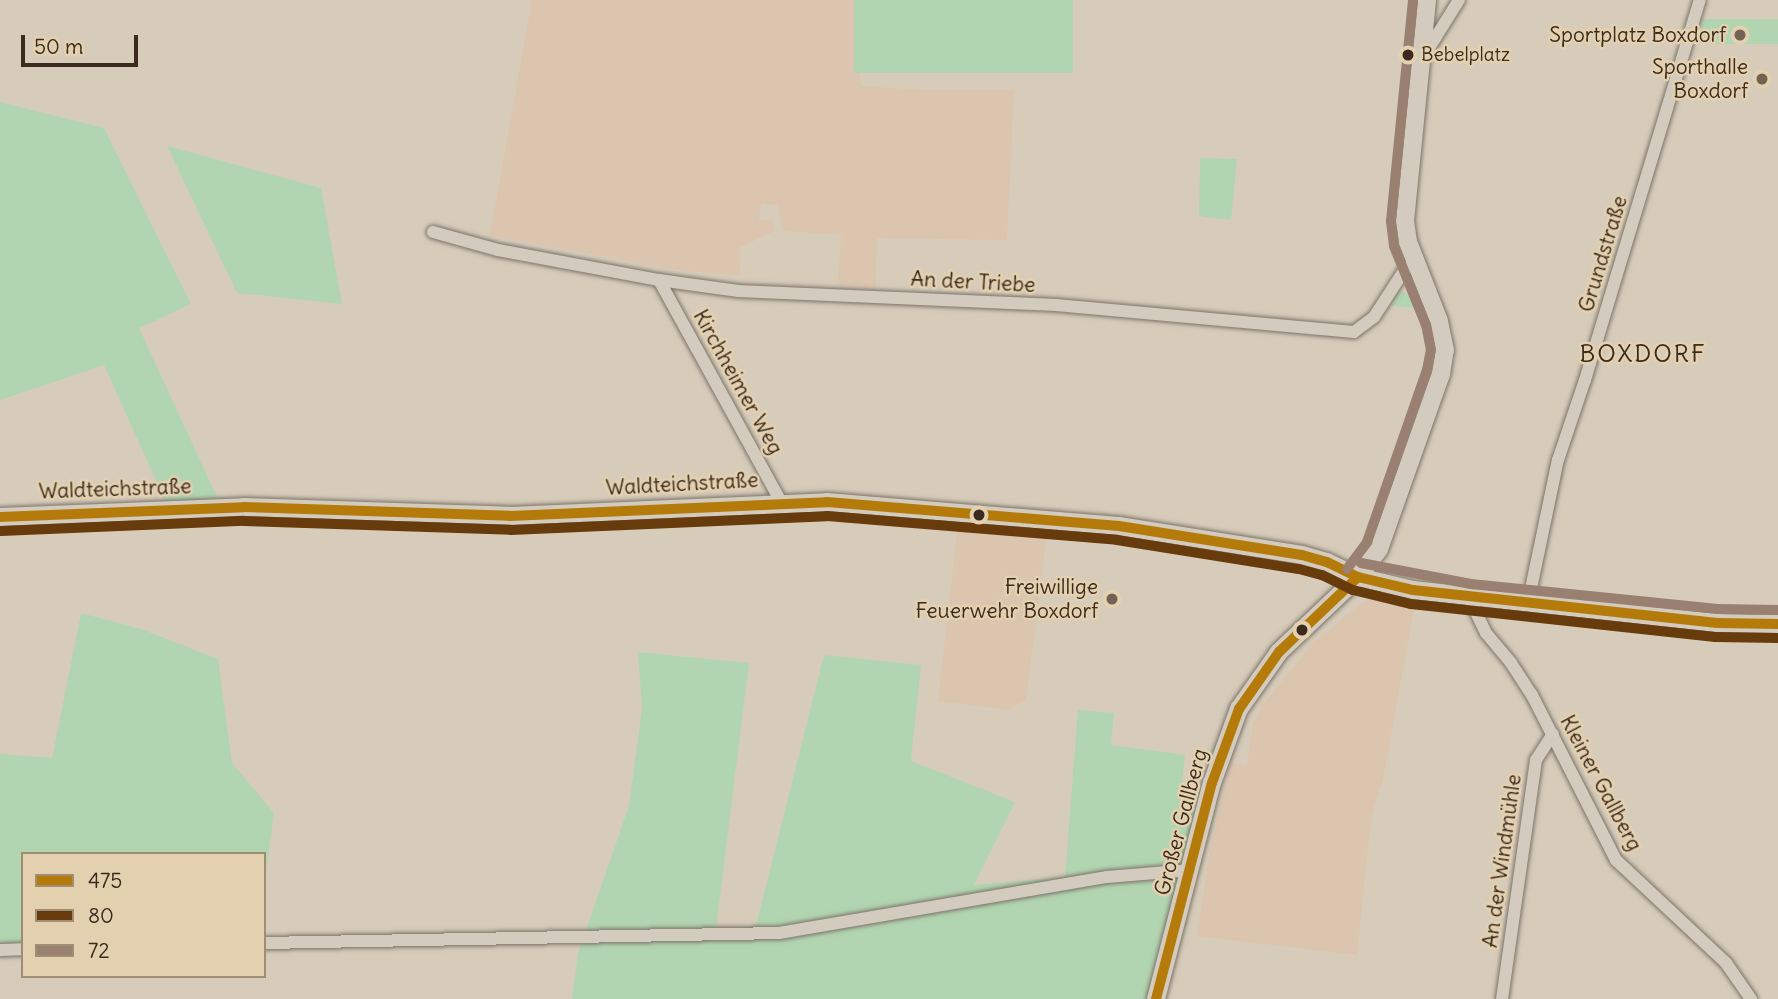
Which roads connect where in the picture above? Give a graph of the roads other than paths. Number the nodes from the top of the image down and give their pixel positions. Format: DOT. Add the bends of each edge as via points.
graph roads {
  1 [pos="1427,0"];
  2 [pos="1459,0"];
  3 [pos="1700,0"];
  4 [pos="1420,61"];
  5 [pos="433,232"];
  6 [pos="1416,263"];
  7 [pos="664,281"];
  8 [pos="781,502"];
  9 [pos="0,517"];
  10 [pos="1358,577"];
  11 [pos="1469,598"];
  12 [pos="1528,603"];
  13 [pos="1778,624"];
  14 [pos="1553,734"];
  15 [pos="1192,870"];
  16 [pos="266,943"];
  17 [pos="21,949"];
  18 [pos="0,950"];
  19 [pos="1156,999"];
  20 [pos="1502,999"];
  21 [pos="1752,999"];
  1 -- 4 [label="street, Großer Gallberg"];
  2 -- 4 [label="street"];
  3 -- 12 [label="street, Grundstraße" via="1558,460"];
  4 -- 6 [label="street, Großer Gallberg" via="1405,221"];
  5 -- 7 [label="street, An der Triebe" via="498,250"];
  6 -- 7 [label="street, An der Triebe" via="1405,269 1374,317 1354,332 1056,305 738,291"];
  6 -- 10 [label="street, Großer Gallberg" via="1439,321 1445,349 1441,374 1379,550"];
  7 -- 8 [label="street, Kirchheimer Weg"];
  8 -- 9 [label="street, Waldteichstraße" via="510,516 244,507"];
  8 -- 10 [label="street, Waldteichstraße" via="1119,526 1301,555"];
  10 -- 11 [label="street, Waldteichstraße"];
  10 -- 15 [label="street, Großer Gallberg" via="1279,652 1240,709 1212,783"];
  11 -- 12 [label="street, Waldteichstraße"];
  11 -- 14 [label="street, Kleiner Gallberg" via="1486,633 1511,663"];
  12 -- 13 [label="street, Waldteichstraße" via="1717,623"];
  14 -- 20 [label="street, An der Windmühle" via="1536,760"];
  14 -- 21 [label="street, Kleiner Gallberg" via="1616,860 1726,963"];
  15 -- 16 [label="street" via="1107,877 779,933"];
  15 -- 19 [label="street, Großer Gallberg"];
  17 -- 18 [label="street"];
}
